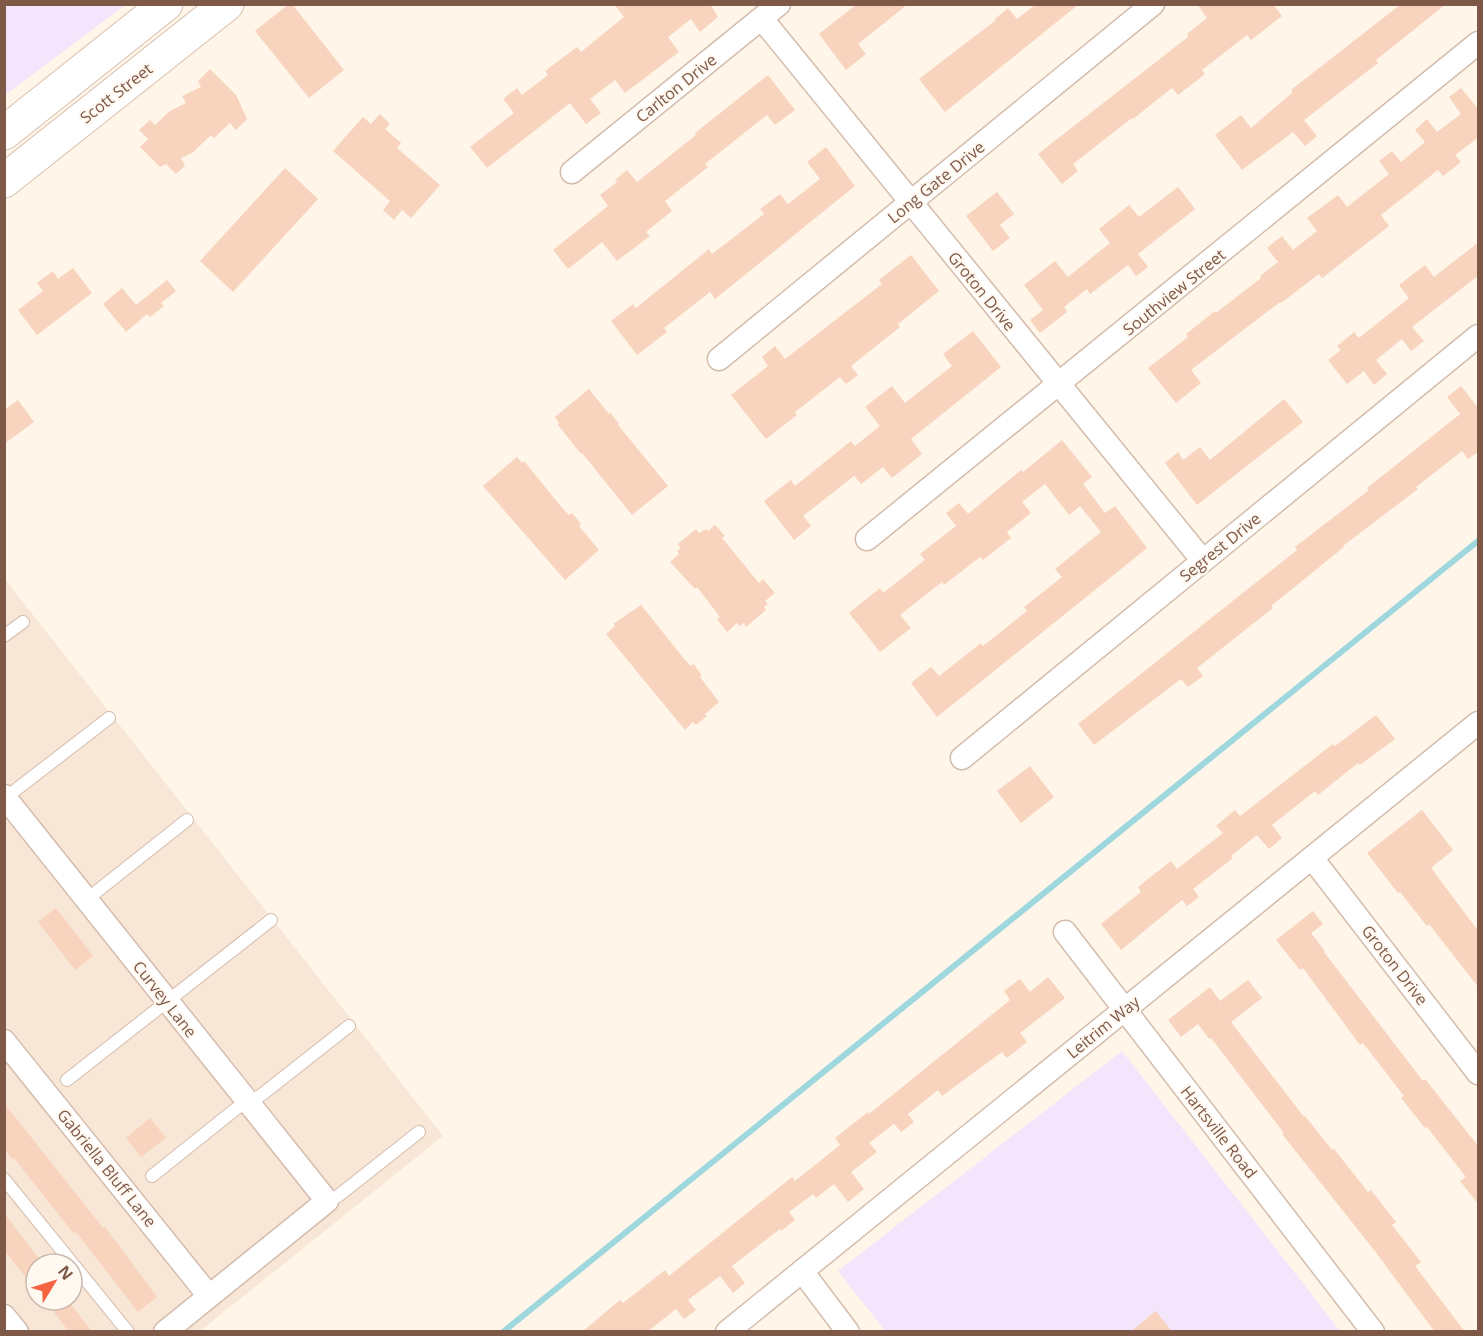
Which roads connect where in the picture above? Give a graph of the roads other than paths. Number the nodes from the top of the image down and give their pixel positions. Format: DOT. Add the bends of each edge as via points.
graph roads {
  1 [pos="166,4"];
  2 [pos="227,4"];
  3 [pos="779,4"];
  4 [pos="1154,4"];
  5 [pos="762,19"];
  6 [pos="1479,43"];
  7 [pos="32,111"];
  8 [pos="4,133"];
  9 [pos="55,141"];
  10 [pos="572,172"];
  11 [pos="4,181"];
  12 [pos="911,203"];
  13 [pos="1479,336"];
  14 [pos="719,359"];
  15 [pos="1058,385"];
  16 [pos="867,539"];
  17 [pos="1203,561"];
  18 [pos="23,622"];
  19 [pos="4,636"];
  20 [pos="109,718"];
  21 [pos="1479,723"];
  22 [pos="962,758"];
  23 [pos="5,798"];
  24 [pos="188,820"];
  25 [pos="1312,858"];
  26 [pos="86,900"];
  27 [pos="271,920"];
  28 [pos="1065,932"];
  29 [pos="167,1001"];
  30 [pos="1124,1010"];
  31 [pos="349,1026"];
  32 [pos="4,1041"];
  33 [pos="1479,1073"];
  34 [pos="67,1080"];
  35 [pos="248,1103"];
  36 [pos="418,1132"];
  37 [pos="152,1176"];
  38 [pos="4,1179"];
  39 [pos="327,1202"];
  40 [pos="802,1271"];
  41 [pos="209,1296"];
  42 [pos="4,1316"];
  43 [pos="17,1332"];
  44 [pos="128,1332"];
  45 [pos="165,1332"];
  46 [pos="727,1332"];
  47 [pos="848,1332"];
  48 [pos="1373,1332"];
  1 -- 7 [label="main road"];
  2 -- 9 [label="main road, Scott Street"];
  3 -- 5 [label="street, Carlton Drive"];
  4 -- 12 [label="street, Long Gate Drive"];
  5 -- 10 [label="street, Carlton Drive"];
  5 -- 12 [label="street, Groton Drive"];
  6 -- 15 [label="street, Southview Street"];
  7 -- 8 [label="main road"];
  7 -- 9 [label="main road"];
  9 -- 11 [label="main road, Scott Street"];
  12 -- 14 [label="street, Long Gate Drive"];
  12 -- 15 [label="street, Groton Drive"];
  13 -- 17 [label="street, Segrest Drive"];
  15 -- 16 [label="street, Southview Street"];
  15 -- 17 [label="street, Groton Drive"];
  17 -- 22 [label="street, Segrest Drive"];
  18 -- 19 [label="lane"];
  20 -- 23 [label="lane"];
  21 -- 25 [label="street, Leitrim Way"];
  23 -- 26 [label="street, Curvey Lane"];
  24 -- 26 [label="lane"];
  25 -- 30 [label="street, Leitrim Way"];
  25 -- 33 [label="street, Groton Drive"];
  26 -- 29 [label="street, Curvey Lane"];
  27 -- 29 [label="lane"];
  28 -- 30 [label="street, Hartsville Road"];
  29 -- 34 [label="lane"];
  29 -- 35 [label="street, Curvey Lane"];
  30 -- 40 [label="street, Leitrim Way"];
  30 -- 48 [label="street, Hartsville Road"];
  31 -- 35 [label="lane"];
  32 -- 41 [label="street, Gabriella Bluff Lane"];
  35 -- 37 [label="lane"];
  35 -- 39 [label="street, Curvey Lane"];
  36 -- 39 [label="lane"];
  38 -- 44 [label="lane"];
  39 -- 41 [label="street"];
  40 -- 46 [label="street, Leitrim Way"];
  40 -- 47 [label="street"];
  41 -- 45 [label="street"];
  42 -- 43 [label="street"];
}
